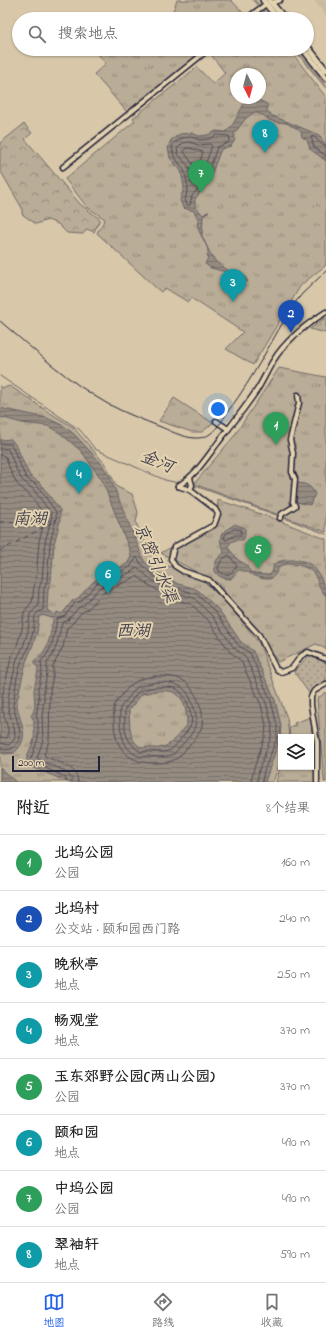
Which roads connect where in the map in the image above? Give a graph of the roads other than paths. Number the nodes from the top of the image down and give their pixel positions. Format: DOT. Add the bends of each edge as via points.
graph roads {
  1 [pos="280,0"];
  2 [pos="265,4"];
  3 [pos="255,12"];
  4 [pos="272,12"];
  5 [pos="276,12"];
  6 [pos="314,55"];
  7 [pos="200,56"];
  8 [pos="309,56"];
  9 [pos="326,70"];
  10 [pos="326,78"];
  11 [pos="63,167"];
  12 [pos="326,312"];
  13 [pos="298,395"];
  14 [pos="216,421"];
  15 [pos="228,429"];
  16 [pos="190,478"];
  17 [pos="192,487"];
  18 [pos="281,517"];
  19 [pos="326,660"];
  20 [pos="326,684"];
  21 [pos="317,782"];
  1 -- 2 [label="street"];
  2 -- 3 [label="street"];
  2 -- 4 [label="main road"];
  2 -- 5 [label="main road"];
  6 -- 9 [label="main road"];
  7 -- 11 [label="street"];
  8 -- 10 [label="main road"];
  12 -- 15 [label="street" via="302,328 286,344 273,361 258,389"];
  13 -- 18 [label="street" via="299,403 290,440 294,453 292,472 295,479 295,506"];
  14 -- 15 [label="street"];
  15 -- 16 [label="street"];
  16 -- 17 [label="street"];
  16 -- 17 [label="street" via="178,486"];
  17 -- 19 [label="street" via="218,514 214,525 174,547 171,559 175,566 210,581 259,634 276,669 282,672 292,668 301,656 308,652"];
  20 -- 21 [label="street" via="314,691 311,697 315,724"];
}
